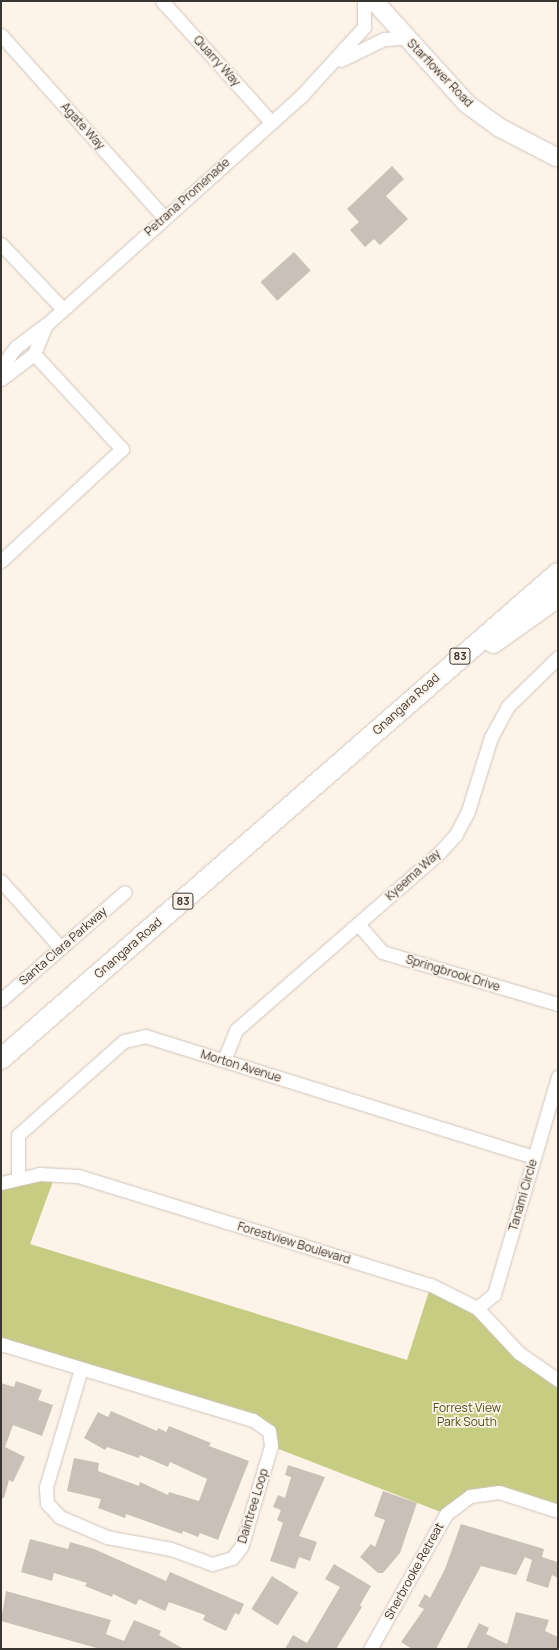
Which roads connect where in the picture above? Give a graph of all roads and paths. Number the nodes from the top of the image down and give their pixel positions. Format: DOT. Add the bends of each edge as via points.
graph roads {
  1 [pos="162,1"];
  2 [pos="364,1"];
  3 [pos="374,1"];
  4 [pos="1,35"];
  5 [pos="406,38"];
  6 [pos="325,69"];
  7 [pos="271,122"];
  8 [pos="558,158"];
  9 [pos="164,218"];
  10 [pos="1,244"];
  11 [pos="62,308"];
  12 [pos="47,324"];
  13 [pos="34,354"];
  14 [pos="1,367"];
  15 [pos="1,379"];
  16 [pos="1,561"];
  17 [pos="558,573"];
  18 [pos="558,597"];
  19 [pos="558,657"];
  20 [pos="364,742"];
  21 [pos="1,881"];
  22 [pos="124,892"];
  23 [pos="358,924"];
  24 [pos="61,948"];
  25 [pos="1,1000"];
  26 [pos="558,1004"];
  27 [pos="1,1059"];
  28 [pos="224,1060"];
  29 [pos="558,1076"];
  30 [pos="534,1157"];
  31 [pos="18,1178"];
  32 [pos="1,1184"];
  33 [pos="477,1308"];
  34 [pos="1,1344"];
  35 [pos="81,1369"];
  36 [pos="558,1380"];
  37 [pos="558,1510"];
  38 [pos="370,1649"];
  1 -- 7 [label="street, Quarry Way"];
  2 -- 6 [label="street, Petrana Promenade" via="364,27"];
  3 -- 5 [label="main road, Starflower Road"];
  4 -- 9 [label="street, Agate Way"];
  5 -- 6 [label="street, Petrana Promenade" via="384,39"];
  5 -- 8 [label="main road, Starflower Road" via="478,112"];
  6 -- 7 [label="street, Petrana Promenade"];
  7 -- 9 [label="street, Petrana Promenade"];
  9 -- 11 [label="street, Petrana Promenade"];
  10 -- 11 [label="street"];
  11 -- 12 [label="street, Petrana Promenade"];
  12 -- 13 [label="street"];
  12 -- 14 [label="street" via="16,347"];
  13 -- 15 [label="street"];
  13 -- 16 [label="street" via="122,449"];
  17 -- 20 [label="main road, Gnangara Road / 83"];
  18 -- 20 [label="main road, Gnangara Road / 83"];
  19 -- 23 [label="street, Kyeema Way" via="508,706 491,737 468,811 456,834"];
  20 -- 27 [label="main road, Gnangara Road / 83"];
  21 -- 24 [label="street"];
  22 -- 24 [label="street, Santa Clara Parkway"];
  23 -- 26 [label="street, Springbrook Drive" via="382,952"];
  23 -- 28 [label="street, Kyeema Way" via="236,1030"];
  24 -- 25 [label="street, Santa Clara Parkway"];
  28 -- 30 [label="street, Morton Avenue"];
  28 -- 31 [label="street, Morton Avenue" via="145,1036 124,1041 18,1136"];
  29 -- 30 [label="street, Tanami Circle"];
  30 -- 33 [label="street, Tanami Circle" via="494,1294"];
  31 -- 32 [label="street, Forestview Boulevard"];
  31 -- 33 [label="street, Forestview Boulevard" via="56,1174 78,1176 431,1284"];
  33 -- 36 [label="street, Forestview Boulevard" via="519,1353"];
  34 -- 35 [label="street, Daintree Loop"];
  35 -- 35 [label="street, Daintree Loop" via="253,1420 269,1431 271,1446 241,1547 232,1558 212,1564 171,1549 107,1537 60,1517 47,1503 46,1487"];
  37 -- 38 [label="street, Sherbrooke Retreat" via="499,1492 470,1496 446,1514"];
}
